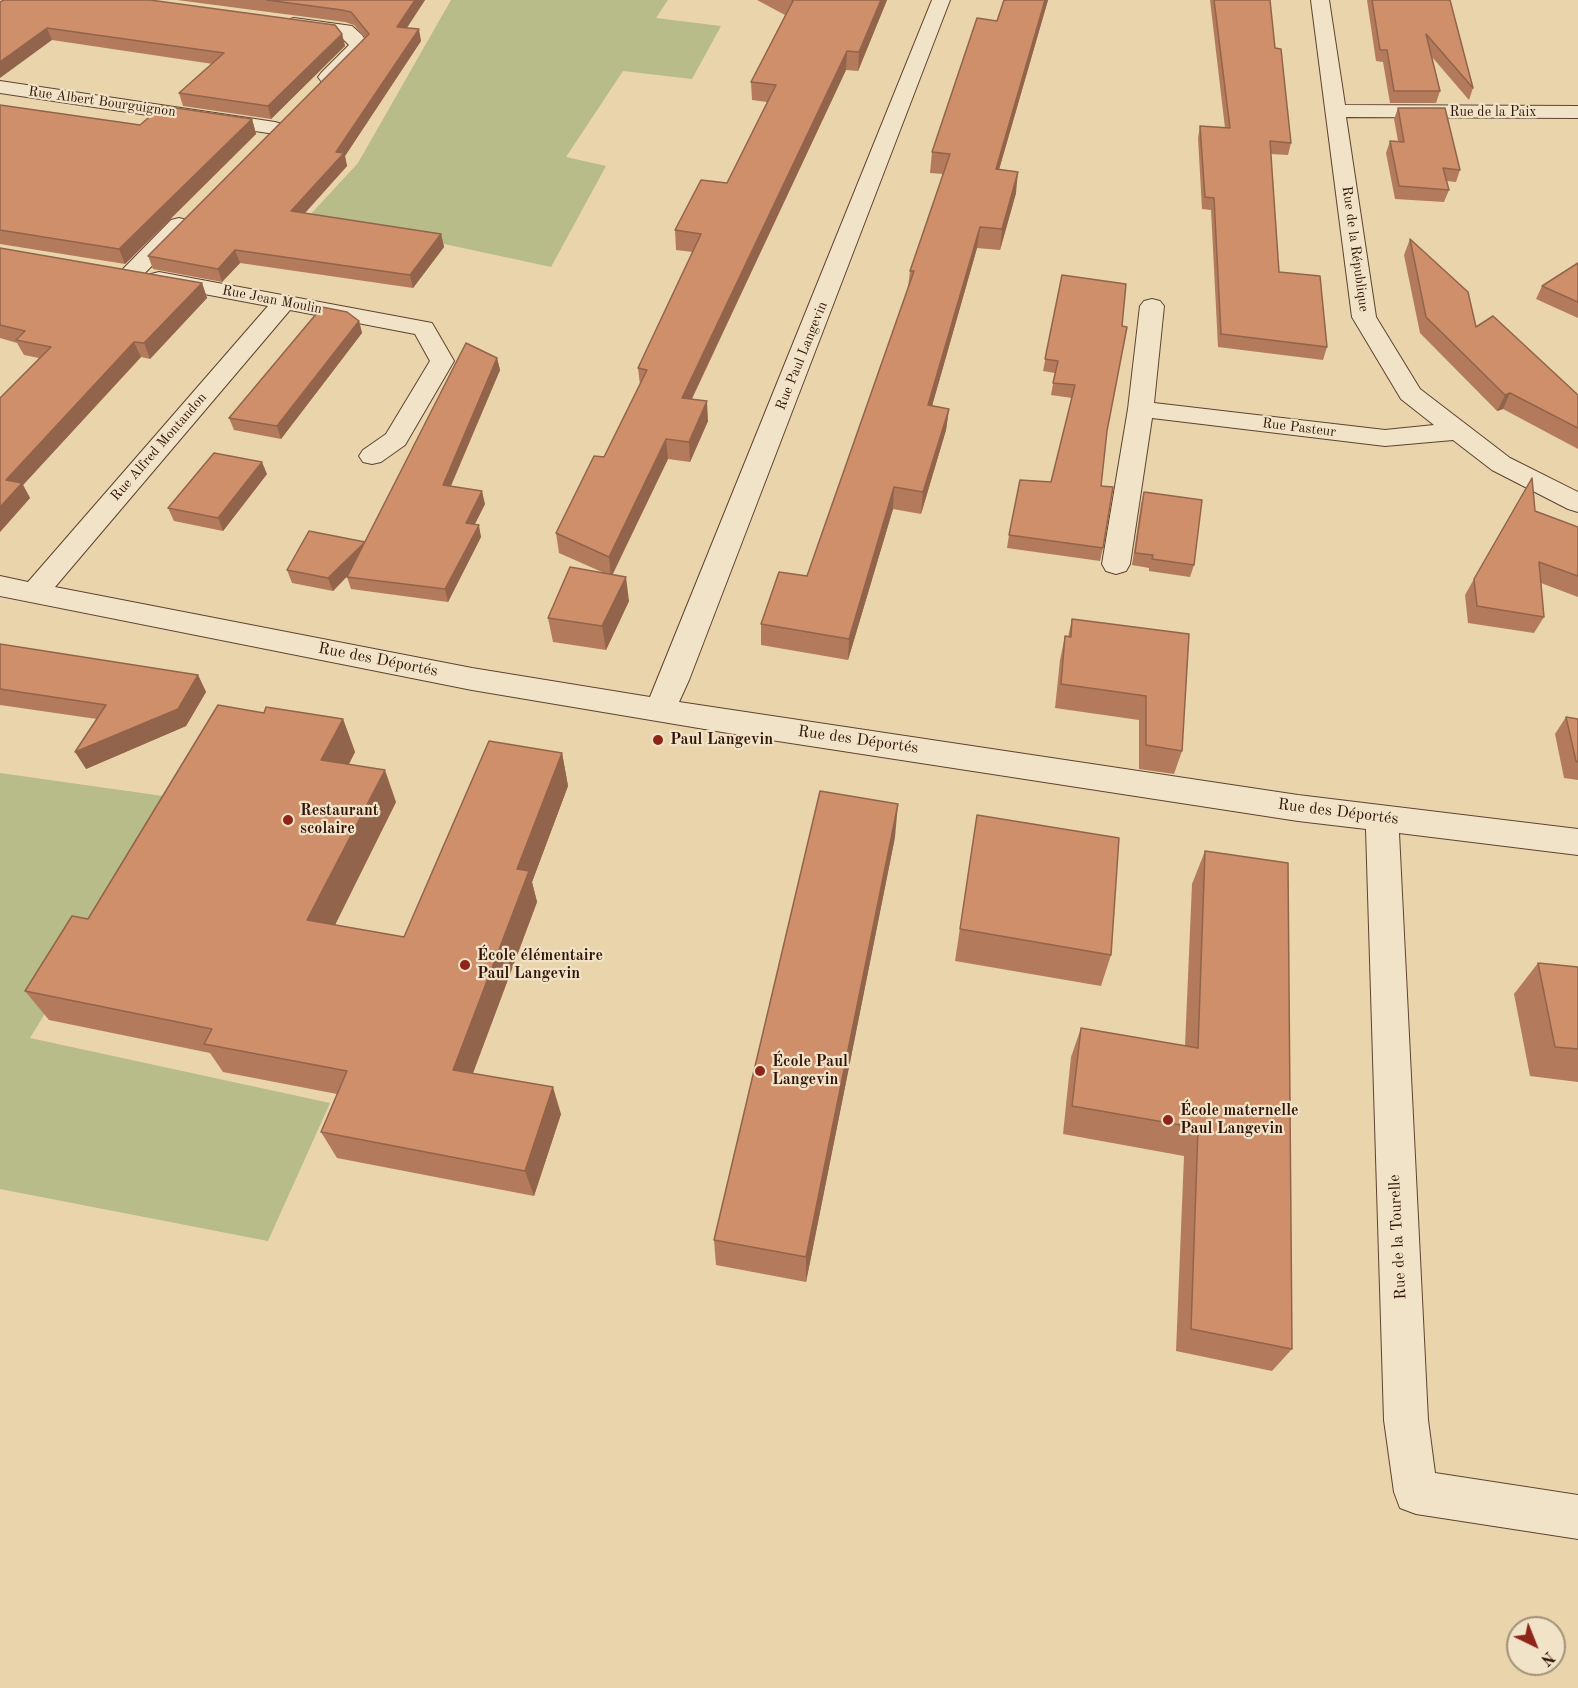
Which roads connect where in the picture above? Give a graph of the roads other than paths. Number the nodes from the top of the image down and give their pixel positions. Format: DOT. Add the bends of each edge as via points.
graph roads {
  1 [pos="1320,0"];
  2 [pos="942,1"];
  3 [pos="277,21"];
  4 [pos="0,87"];
  5 [pos="317,87"];
  6 [pos="1336,111"];
  7 [pos="292,112"];
  8 [pos="1578,112"];
  9 [pos="275,128"];
  10 [pos="259,144"];
  11 [pos="195,209"];
  12 [pos="284,302"];
  13 [pos="1152,306"];
  14 [pos="1141,409"];
  15 [pos="1457,431"];
  16 [pos="372,456"];
  17 [pos="1578,503"];
  18 [pos="1116,564"];
  19 [pos="0,586"];
  20 [pos="34,593"];
  21 [pos="660,708"];
  22 [pos="1382,817"];
  23 [pos="1578,842"];
  24 [pos="1578,1517"];
  1 -- 6 [label="street, Rue de la République"];
  2 -- 21 [label="street, Rue Paul Langevin"];
  3 -- 5 [label="street" via="345,30 355,39 359,46"];
  4 -- 9 [label="street, Rue Albert Bourguignon"];
  6 -- 8 [label="street, Rue de la Paix"];
  6 -- 15 [label="street, Rue de la République" via="1364,317 1410,394"];
  7 -- 9 [label="street"];
  9 -- 10 [label="street"];
  11 -- 12 [label="street, Rue Jean Moulin" via="120,272"];
  12 -- 16 [label="street, Rue Jean Moulin" via="424,328 429,336 442,361 396,439"];
  12 -- 20 [label="street, Rue Alfred Montandon"];
  13 -- 14 [label="street"];
  14 -- 15 [label="street, Rue Pasteur" via="1385,438"];
  14 -- 18 [label="street"];
  15 -- 17 [label="street, Rue de la République" via="1501,464"];
  19 -- 20 [label="street, Rue des Déportés"];
  20 -- 21 [label="street, Rue des Déportés" via="472,679"];
  21 -- 22 [label="street, Rue des Déportés" via="1298,808"];
  22 -- 23 [label="street, Rue des Déportés"];
  22 -- 24 [label="street, Rue de la Tourelle" via="1406,1420 1416,1492"];
}
